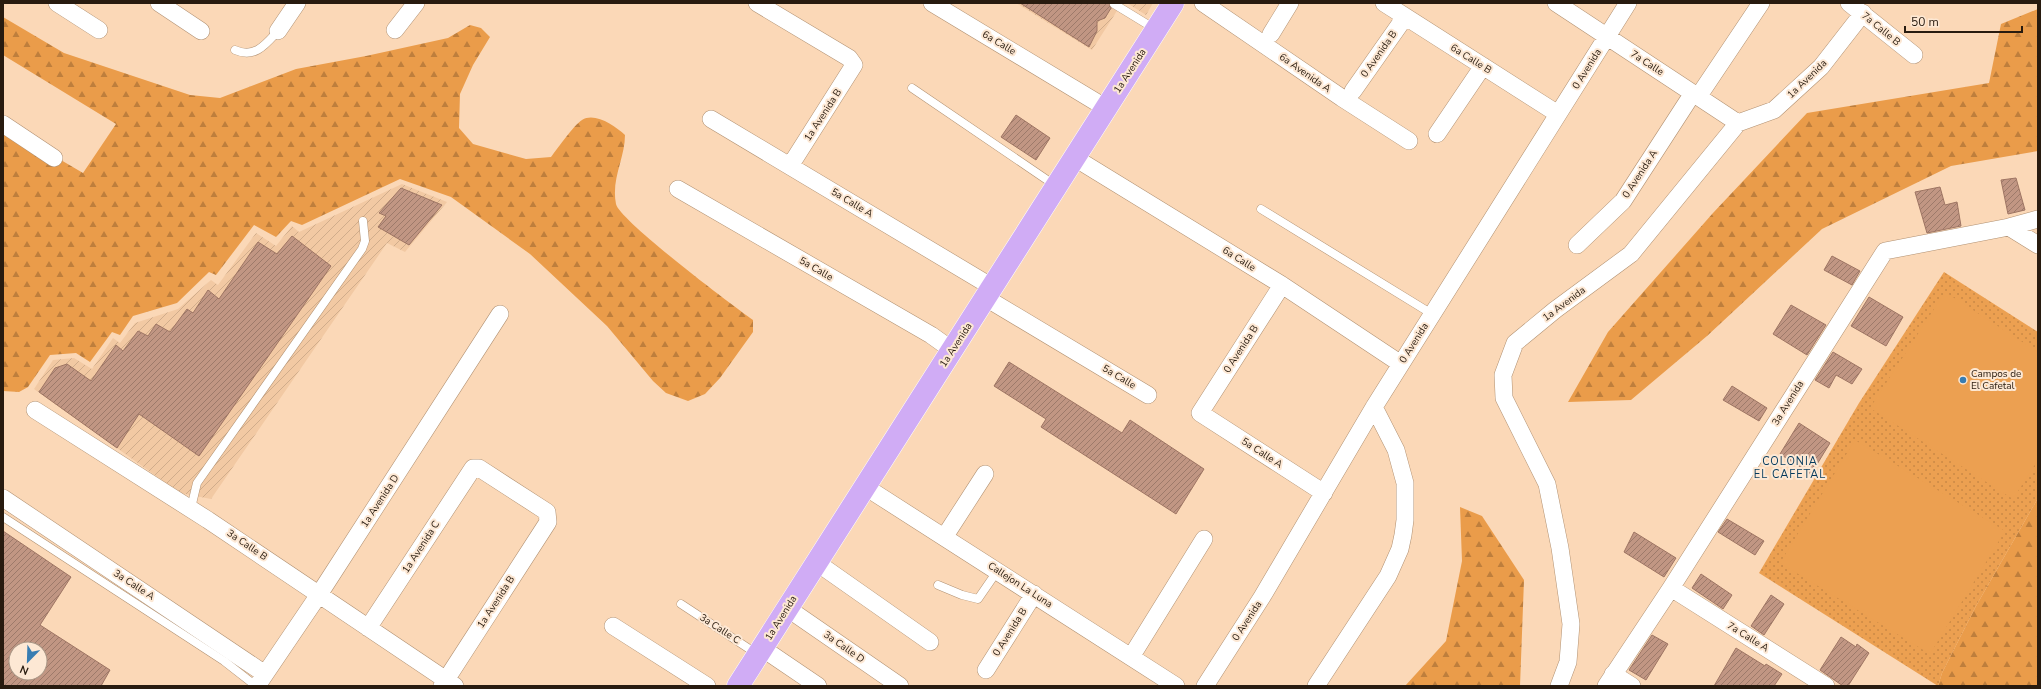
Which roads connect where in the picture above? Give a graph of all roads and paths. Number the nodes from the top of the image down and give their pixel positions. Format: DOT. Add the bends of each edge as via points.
graph roads {
  1 [pos="57,3"];
  2 [pos="159,3"];
  3 [pos="297,3"];
  4 [pos="416,3"];
  5 [pos="757,3"];
  6 [pos="932,3"];
  7 [pos="1173,3"];
  8 [pos="1203,3"];
  9 [pos="1290,3"];
  10 [pos="1384,3"];
  11 [pos="1556,3"];
  12 [pos="1628,3"];
  13 [pos="1761,3"];
  14 [pos="1848,3"];
  15 [pos="1114,4"];
  16 [pos="1863,13"];
  17 [pos="1405,17"];
  18 [pos="99,30"];
  19 [pos="395,30"];
  20 [pos="1156,30"];
  21 [pos="201,31"];
  22 [pos="278,31"];
  23 [pos="1271,34"];
  24 [pos="1607,37"];
  25 [pos="236,50"];
  26 [pos="1914,55"];
  27 [pos="1483,66"];
  28 [pos="912,88"];
  29 [pos="1354,91"];
  30 [pos="1695,95"];
  31 [pos="1106,108"];
  32 [pos="1558,114"];
  33 [pos="711,119"];
  34 [pos="1738,123"];
  35 [pos="3,124"];
  36 [pos="1438,134"];
  37 [pos="1409,141"];
  38 [pos="54,158"];
  39 [pos="1075,158"];
  40 [pos="790,166"];
  41 [pos="1056,186"];
  42 [pos="678,189"];
  43 [pos="1261,209"];
  44 [pos="2038,219"];
  45 [pos="363,220"];
  46 [pos="2010,226"];
  47 [pos="1577,245"];
  48 [pos="2038,245"];
  49 [pos="1282,285"];
  50 [pos="989,292"];
  51 [pos="500,314"];
  52 [pos="1432,314"];
  53 [pos="952,350"];
  54 [pos="1401,364"];
  55 [pos="1148,395"];
  56 [pos="1374,406"];
  57 [pos="36,410"];
  58 [pos="1200,413"];
  59 [pos="476,467"];
  60 [pos="985,474"];
  61 [pos="864,486"];
  62 [pos="1324,492"];
  63 [pos="3,498"];
  64 [pos="190,508"];
  65 [pos="3,517"];
  66 [pos="945,536"];
  67 [pos="1204,539"];
  68 [pos="816,562"];
  69 [pos="998,570"];
  70 [pos="938,585"];
  71 [pos="1671,588"];
  72 [pos="320,594"];
  73 [pos="1034,594"];
  74 [pos="682,604"];
  75 [pos="787,608"];
  76 [pos="613,626"];
  77 [pos="368,628"];
  78 [pos="930,642"];
  79 [pos="760,651"];
  80 [pos="1131,657"];
  81 [pos="986,670"];
  82 [pos="1609,680"];
  83 [pos="259,682"];
  84 [pos="448,684"];
  85 [pos="707,686"];
  86 [pos="738,686"];
  87 [pos="818,686"];
  88 [pos="900,686"];
  89 [pos="1176,686"];
  90 [pos="1205,686"];
  91 [pos="1316,686"];
  92 [pos="1559,686"];
  93 [pos="1632,686"];
  94 [pos="1826,686"];
  1 -- 18 [label="street"];
  2 -- 21 [label="street"];
  3 -- 22 [label="street"];
  4 -- 19 [label="street"];
  5 -- 40 [label="street, 1a Avenida B" via="849,58 853,63 854,68"];
  6 -- 31 [label="street, 6a Calle"];
  7 -- 20 [label="main road, 1a Avenida"];
  8 -- 37 [label="street, 6a Avenida A"];
  9 -- 23 [label="street"];
  10 -- 17 [label="street, 6a Calle B"];
  11 -- 24 [label="street, 7a Calle"];
  12 -- 24 [label="street, 0 Avenida"];
  13 -- 30 [label="street, 0 Avenida A"];
  14 -- 16 [label="street, 7a Calle B"];
  15 -- 20 [label="lane"];
  16 -- 26 [label="street, 7a Calle B"];
  16 -- 34 [label="street, 1a Avenida" via="1821,67 1774,110"];
  17 -- 27 [label="street, 6a Calle B"];
  17 -- 29 [label="street, 0 Avenida B"];
  20 -- 31 [label="main road, 1a Avenida"];
  22 -- 25 [label="lane" via="255,52 242,53"];
  24 -- 30 [label="street, 7a Calle"];
  24 -- 32 [label="street, 0 Avenida"];
  27 -- 32 [label="street, 6a Calle B"];
  27 -- 36 [label="street"];
  28 -- 41 [label="lane"];
  30 -- 34 [label="street, 7a Calle"];
  30 -- 47 [label="street, 0 Avenida A" via="1623,201"];
  31 -- 39 [label="main road, 1a Avenida"];
  32 -- 52 [label="street, 0 Avenida"];
  33 -- 40 [label="street, 5a Calle A"];
  34 -- 92 [label="street, 1a Avenida" via="1631,254 1515,343 1503,375 1504,398 1547,484 1560,548 1571,624 1568,662"];
  35 -- 38 [label="street"];
  39 -- 41 [label="main road, 1a Avenida"];
  39 -- 49 [label="street, 6a Calle"];
  40 -- 50 [label="street, 5a Calle A"];
  41 -- 50 [label="main road, 1a Avenida"];
  42 -- 53 [label="street, 5a Calle"];
  43 -- 52 [label="lane"];
  44 -- 46 [label="street, 3a Avenida"];
  45 -- 64 [label="lane" via="365,240 362,248 197,483"];
  46 -- 48 [label="street"];
  46 -- 71 [label="street, 3a Avenida" via="1885,251"];
  49 -- 54 [label="street, 6a Calle"];
  49 -- 58 [label="street, 0 Avenida B"];
  50 -- 53 [label="main road, 1a Avenida"];
  50 -- 55 [label="street, 5a Calle"];
  51 -- 72 [label="street, 1a Avenida D"];
  52 -- 54 [label="street, 0 Avenida"];
  53 -- 61 [label="main road, 1a Avenida"];
  54 -- 56 [label="street, 0 Avenida"];
  56 -- 62 [label="street, 0 Avenida"];
  56 -- 91 [label="street" via="1396,450 1405,484 1403,535 1388,576"];
  57 -- 64 [label="street, 3a Calle B"];
  58 -- 62 [label="street, 5a Calle A"];
  59 -- 77 [label="street, 1a Avenida C" via="471,470"];
  59 -- 84 [label="street, 1a Avenida B" via="547,512 549,517"];
  60 -- 66 [label="street"];
  61 -- 66 [label="street, Callejon La Luna"];
  61 -- 68 [label="main road, 1a Avenida"];
  62 -- 90 [label="street, 0 Avenida" via="1262,597"];
  63 -- 83 [label="street, 3a Calle A"];
  64 -- 72 [label="street, 3a Calle B"];
  65 -- 83 [label="lane"];
  66 -- 69 [label="street, Callejon La Luna"];
  67 -- 80 [label="street"];
  68 -- 75 [label="main road, 1a Avenida"];
  68 -- 78 [label="street"];
  69 -- 70 [label="lane" via="978,599"];
  69 -- 73 [label="street, Callejon La Luna"];
  71 -- 82 [label="street, 3a Avenida"];
  71 -- 94 [label="street, 7a Calle A"];
  72 -- 77 [label="street, 3a Calle B"];
  72 -- 83 [label="street, 1a Avenida D"];
  73 -- 80 [label="street, Callejon La Luna"];
  73 -- 81 [label="street, 0 Avenida B"];
  74 -- 79 [label="lane, 3a Calle C"];
  75 -- 79 [label="main road, 1a Avenida"];
  75 -- 88 [label="street, 3a Calle D"];
  76 -- 85 [label="street"];
  77 -- 84 [label="street, 3a Calle B"];
  79 -- 86 [label="main road, 1a Avenida"];
  79 -- 87 [label="street, 3a Calle C"];
  80 -- 89 [label="street, Callejon La Luna"];
  82 -- 93 [label="street"];
}
